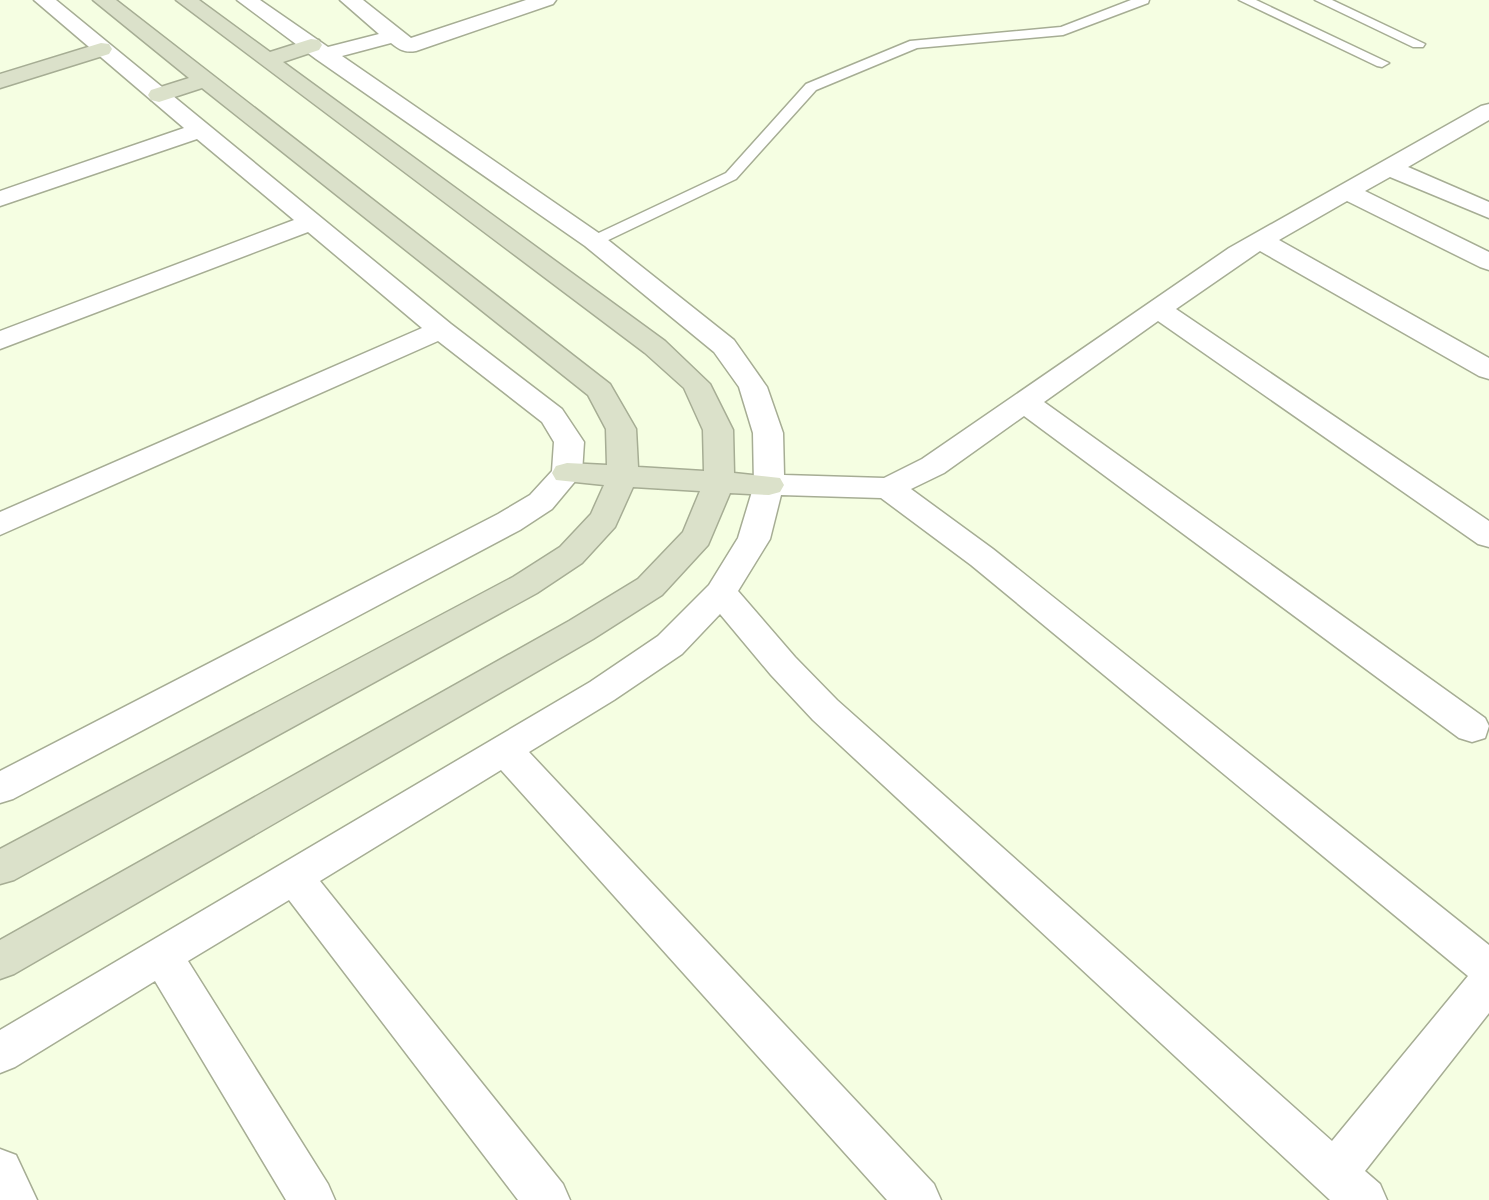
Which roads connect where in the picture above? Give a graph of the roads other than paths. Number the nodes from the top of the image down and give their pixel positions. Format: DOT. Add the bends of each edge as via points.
graph roads {
  1 [pos="44,0"];
  2 [pos="103,0"];
  3 [pos="186,0"];
  4 [pos="247,0"];
  5 [pos="350,0"];
  6 [pos="546,0"];
  7 [pos="1143,0"];
  8 [pos="1245,0"];
  9 [pos="1321,0"];
  10 [pos="471,7"];
  11 [pos="489,20"];
  12 [pos="395,36"];
  13 [pos="93,42"];
  14 [pos="1418,44"];
  15 [pos="317,50"];
  16 [pos="25,53"];
  17 [pos="267,60"];
  18 [pos="0,61"];
  19 [pos="1382,63"];
  20 [pos="41,68"];
  21 [pos="205,80"];
  22 [pos="0,81"];
  23 [pos="159,95"];
  24 [pos="1488,114"];
  25 [pos="201,130"];
  26 [pos="1390,168"];
  27 [pos="1347,192"];
  28 [pos="0,199"];
  29 [pos="1489,211"];
  30 [pos="311,222"];
  31 [pos="594,241"];
  32 [pos="1262,241"];
  33 [pos="1489,262"];
  34 [pos="1158,309"];
  35 [pos="441,330"];
  36 [pos="0,341"];
  37 [pos="1489,370"];
  38 [pos="1024,402"];
  39 [pos="567,473"];
  40 [pos="622,476"];
  41 [pos="719,482"];
  42 [pos="769,485"];
  43 [pos="888,488"];
  44 [pos="0,524"];
  45 [pos="1489,536"];
  46 [pos="721,593"];
  47 [pos="1472,728"];
  48 [pos="506,750"];
  49 [pos="0,788"];
  50 [pos="0,868"];
  51 [pos="294,877"];
  52 [pos="162,956"];
  53 [pos="0,961"];
  54 [pos="1489,969"];
  55 [pos="1489,981"];
  56 [pos="0,1053"];
  57 [pos="0,1172"];
  58 [pos="1350,1187"];
  59 [pos="15,1200"];
  60 [pos="312,1200"];
  61 [pos="547,1200"];
  62 [pos="918,1200"];
  1 -- 13 [label="street"];
  2 -- 21 [label="main road"];
  3 -- 17 [label="main road"];
  4 -- 15 [label="street"];
  5 -- 12 [label="street"];
  6 -- 11 [label="street"];
  7 -- 31 [label="lane" via="1063,31 915,44 811,87 731,176"];
  8 -- 19 [label="lane"];
  9 -- 14 [label="lane"];
  10 -- 11 [label="street"];
  11 -- 12 [label="street" via="408,46"];
  12 -- 15 [label="street"];
  13 -- 16 [label="main road"];
  13 -- 20 [label="main road"];
  13 -- 23 [label="street"];
  15 -- 17 [label="main road"];
  15 -- 31 [label="street"];
  16 -- 18 [label="main road"];
  16 -- 20 [label="main road"];
  17 -- 41 [label="main road" via="656,347 696,384 718,430"];
  20 -- 22 [label="main road"];
  21 -- 23 [label="main road"];
  21 -- 40 [label="main road" via="600,390 621,429"];
  23 -- 25 [label="street"];
  24 -- 26 [label="street"];
  25 -- 28 [label="street"];
  25 -- 30 [label="street"];
  26 -- 27 [label="street"];
  26 -- 29 [label="street"];
  27 -- 32 [label="street"];
  27 -- 33 [label="street"];
  30 -- 35 [label="street"];
  30 -- 36 [label="street"];
  31 -- 42 [label="street" via="684,311 730,354 753,387 768,433"];
  32 -- 34 [label="street"];
  32 -- 37 [label="street"];
  34 -- 38 [label="street"];
  34 -- 45 [label="street"];
  35 -- 39 [label="street" via="552,416 569,442"];
  35 -- 44 [label="street"];
  38 -- 43 [label="street" via="933,466"];
  38 -- 47 [label="street"];
  39 -- 40 [label="main road"];
  39 -- 49 [label="street" via="541,502 509,522"];
  40 -- 41 [label="main road"];
  40 -- 50 [label="main road" via="604,519 571,555 525,585"];
  41 -- 42 [label="main road"];
  41 -- 53 [label="main road" via="697,537 650,587"];
  42 -- 43 [label="street"];
  42 -- 46 [label="street" via="754,539"];
  43 -- 54 [label="street" via="982,557"];
  46 -- 48 [label="street" via="670,645"];
  46 -- 58 [label="street" via="825,710"];
  48 -- 51 [label="street"];
  48 -- 62 [label="street"];
  51 -- 52 [label="street"];
  51 -- 61 [label="street"];
  52 -- 56 [label="street"];
  52 -- 60 [label="street"];
  55 -- 58 [label="street"];
  57 -- 59 [label="street"];
}
